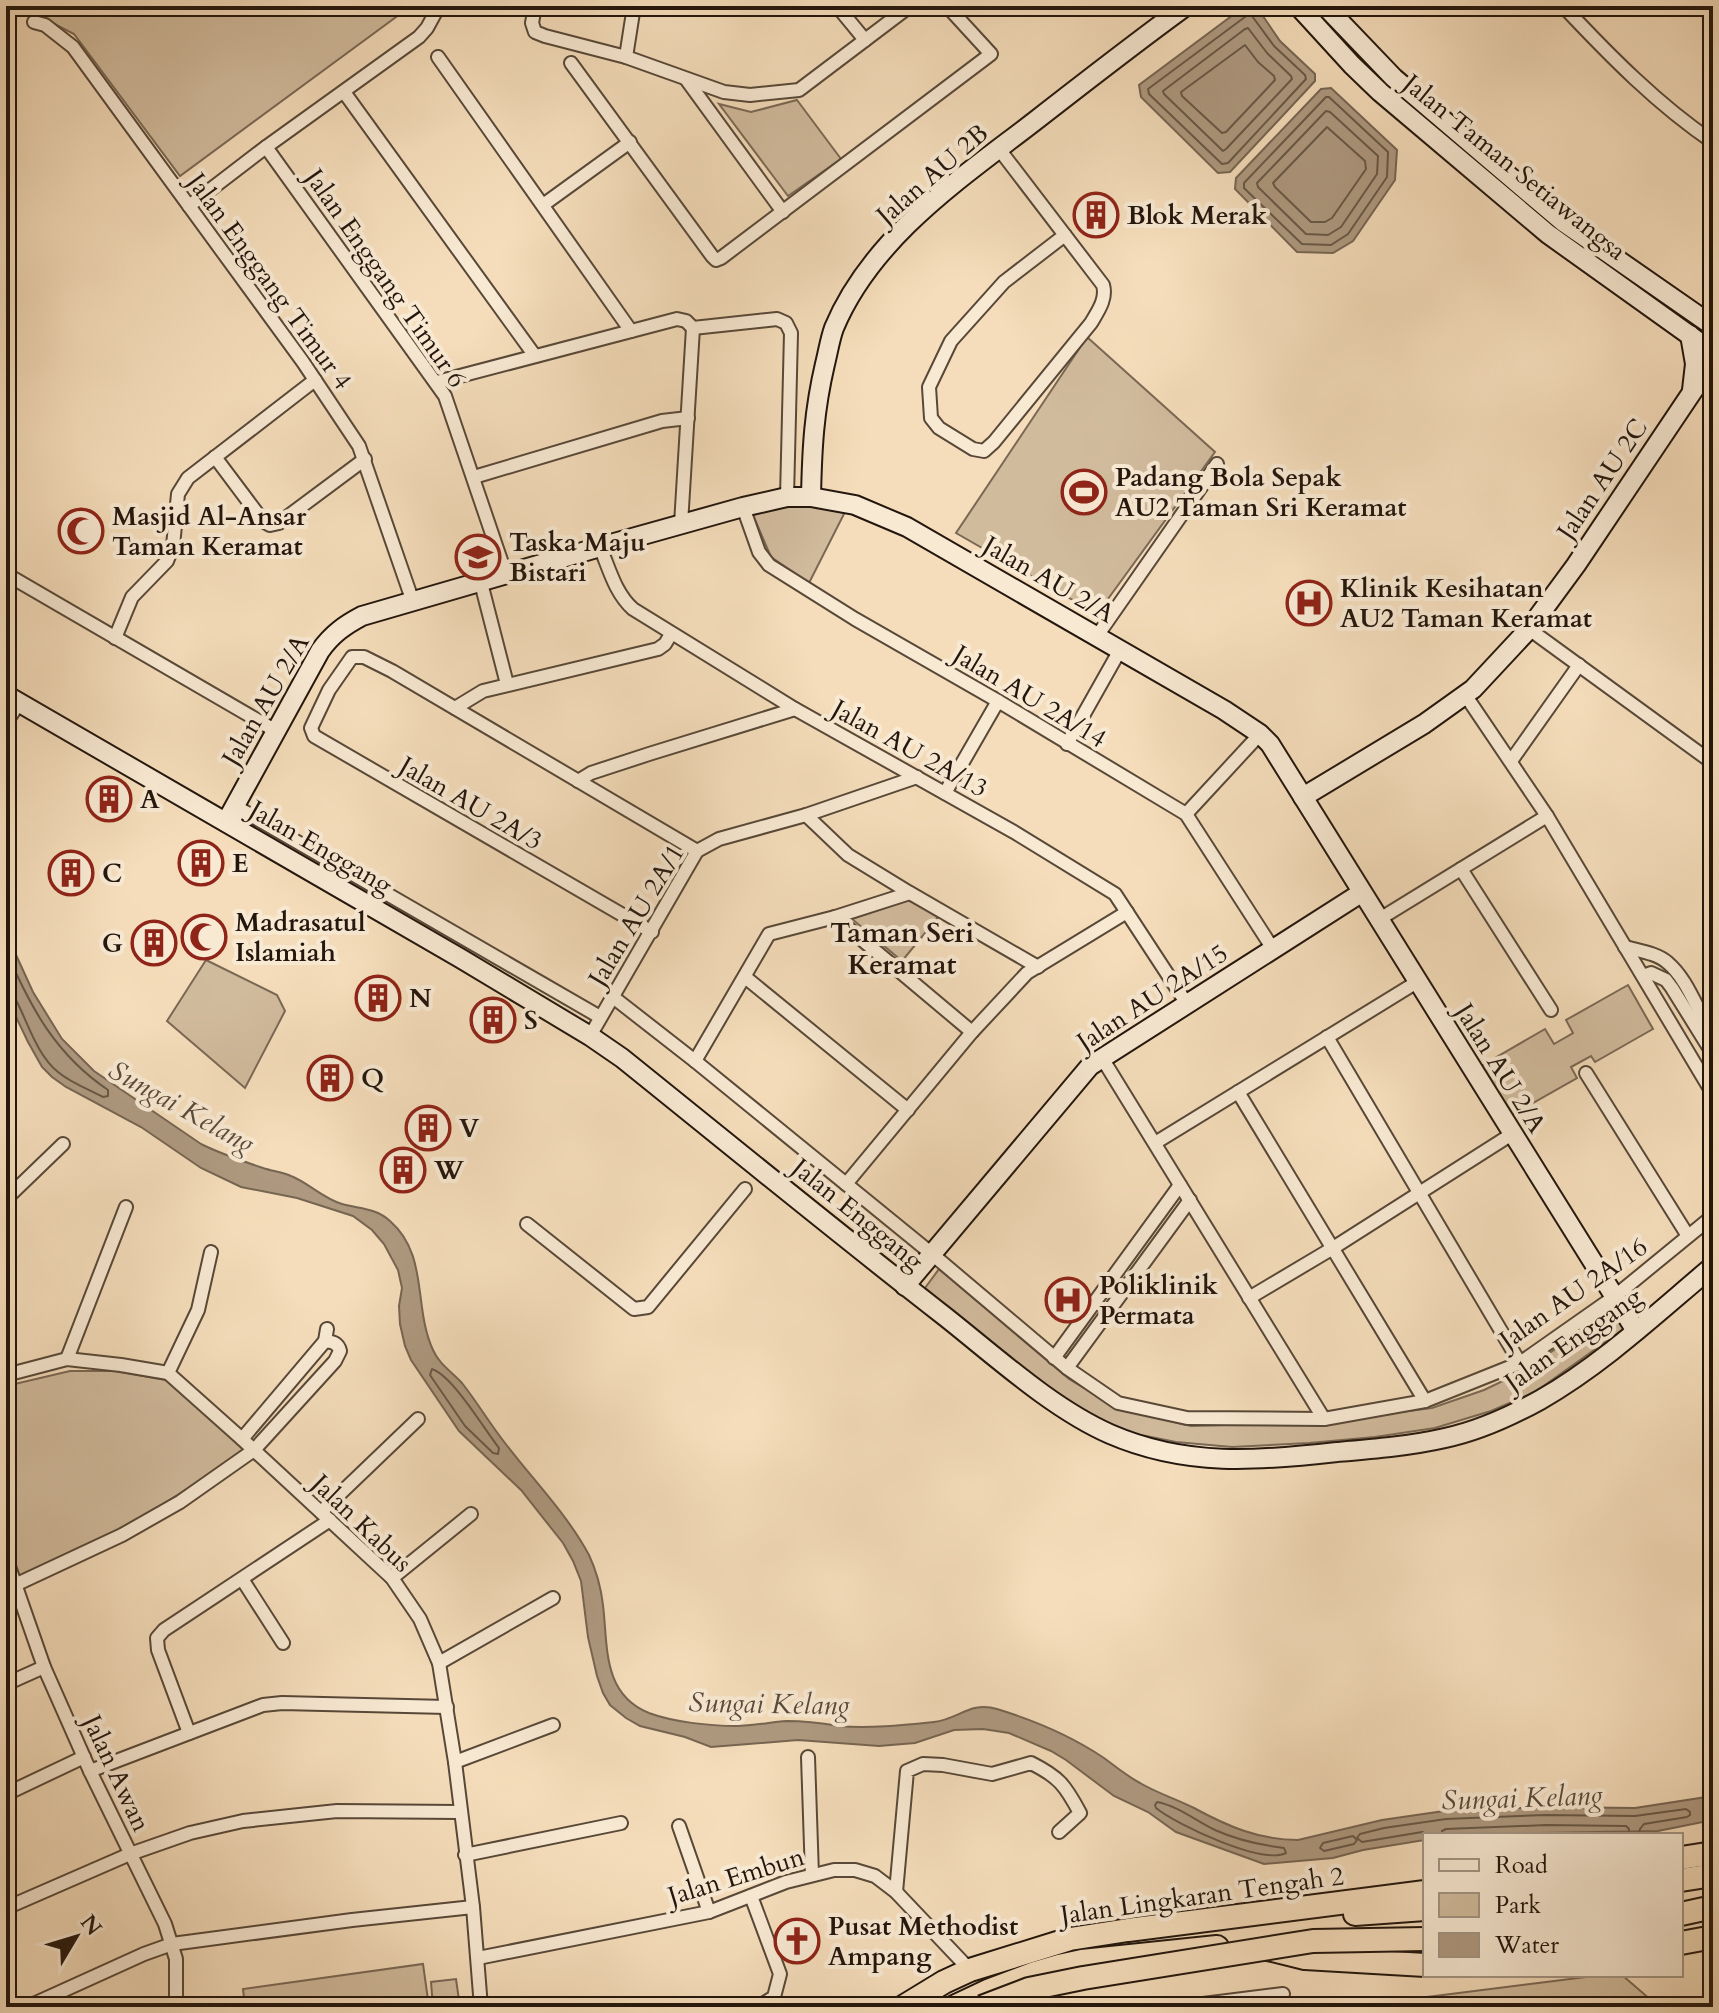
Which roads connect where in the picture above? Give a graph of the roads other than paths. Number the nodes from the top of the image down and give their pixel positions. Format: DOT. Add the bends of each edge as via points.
graph roads {
  1 [pos="535,6"];
  2 [pos="634,6"];
  3 [pos="837,6"];
  4 [pos="910,6"];
  5 [pos="947,6"];
  6 [pos="1186,6"];
  7 [pos="1298,6"];
  8 [pos="1325,6"];
  9 [pos="1563,6"];
  10 [pos="439,7"];
  11 [pos="34,22"];
  12 [pos="865,40"];
  13 [pos="438,57"];
  14 [pos="626,57"];
  15 [pos="571,63"];
  16 [pos="686,78"];
  17 [pos="344,92"];
  18 [pos="630,142"];
  19 [pos="1713,142"];
  20 [pos="266,147"];
  21 [pos="999,149"];
  22 [pos="543,205"];
  23 [pos="189,206"];
  24 [pos="783,212"];
  25 [pos="1065,235"];
  26 [pos="1713,326"];
  27 [pos="693,328"];
  28 [pos="631,331"];
  29 [pos="1690,335"];
  30 [pos="1713,352"];
  31 [pos="535,356"];
  32 [pos="1713,361"];
  33 [pos="1713,379"];
  34 [pos="315,380"];
  35 [pos="437,382"];
  36 [pos="1691,393"];
  37 [pos="688,418"];
  38 [pos="215,457"];
  39 [pos="365,459"];
  40 [pos="1217,464"];
  41 [pos="474,477"];
  42 [pos="787,497"];
  43 [pos="811,497"];
  44 [pos="743,507"];
  45 [pos="681,524"];
  46 [pos="600,547"];
  47 [pos="6,574"];
  48 [pos="506,575"];
  49 [pos="481,583"];
  50 [pos="413,602"];
  51 [pos="1529,629"];
  52 [pos="671,634"];
  53 [pos="1097,636"];
  54 [pos="115,638"];
  55 [pos="1120,650"];
  56 [pos="1579,665"];
  57 [pos="507,684"];
  58 [pos="1466,696"];
  59 [pos="12,699"];
  60 [pos="998,701"];
  61 [pos="455,708"];
  62 [pos="795,709"];
  63 [pos="6,723"];
  64 [pos="276,731"];
  65 [pos="1260,734"];
  66 [pos="1067,744"];
  67 [pos="1511,761"];
  68 [pos="1713,763"];
  69 [pos="917,777"];
  70 [pos="578,781"];
  71 [pos="945,793"];
  72 [pos="1303,797"];
  73 [pos="235,806"];
  74 [pos="1186,814"];
  75 [pos="806,815"];
  76 [pos="1547,816"];
  77 [pos="226,822"];
  78 [pos="697,851"];
  79 [pos="1461,869"];
  80 [pos="910,893"];
  81 [pos="1361,893"];
  82 [pos="1127,912"];
  83 [pos="835,917"];
  84 [pos="1378,920"];
  85 [pos="652,932"];
  86 [pos="1625,947"];
  87 [pos="1273,949"];
  88 [pos="1038,967"];
  89 [pos="1643,976"];
  90 [pos="745,977"];
  91 [pos="1417,982"];
  92 [pos="613,997"];
  93 [pos="1187,1004"];
  94 [pos="1551,1010"];
  95 [pos="600,1017"];
  96 [pos="972,1032"];
  97 [pos="1713,1034"];
  98 [pos="590,1036"];
  99 [pos="1327,1037"];
  100 [pos="1713,1054"];
  101 [pos="1102,1058"];
  102 [pos="695,1061"];
  103 [pos="1586,1073"];
  104 [pos="1238,1092"];
  105 [pos="1713,1094"];
  106 [pos="908,1110"];
  107 [pos="1512,1134"];
  108 [pos="1155,1143"];
  109 [pos="63,1144"];
  110 [pos="846,1184"];
  111 [pos="1180,1185"];
  112 [pos="745,1189"];
  113 [pos="1419,1193"];
  114 [pos="6,1199"];
  115 [pos="1190,1200"];
  116 [pos="126,1207"];
  117 [pos="1713,1216"];
  118 [pos="527,1224"];
  119 [pos="1688,1236"];
  120 [pos="1333,1248"];
  121 [pos="211,1252"];
  122 [pos="932,1254"];
  123 [pos="1713,1266"];
  124 [pos="905,1286"];
  125 [pos="1614,1297"];
  126 [pos="1249,1298"];
  127 [pos="1636,1331"];
  128 [pos="1054,1358"];
  129 [pos="67,1359"];
  130 [pos="1520,1363"];
  131 [pos="1067,1368"];
  132 [pos="168,1373"];
  133 [pos="6,1375"];
  134 [pos="1425,1401"];
  135 [pos="418,1419"];
  136 [pos="1324,1419"];
  137 [pos="242,1439"];
  138 [pos="254,1450"];
  139 [pos="471,1514"];
  140 [pos="326,1516"];
  141 [pos="6,1558"];
  142 [pos="392,1578"];
  143 [pos="242,1579"];
  144 [pos="15,1585"];
  145 [pos="553,1598"];
  146 [pos="283,1643"];
  147 [pos="439,1663"];
  148 [pos="44,1667"];
  149 [pos="6,1684"];
  150 [pos="447,1707"];
  151 [pos="553,1725"];
  152 [pos="189,1733"];
  153 [pos="84,1757"];
  154 [pos="808,1757"];
  155 [pos="455,1762"];
  156 [pos="90,1771"];
  157 [pos="6,1794"];
  158 [pos="460,1812"];
  159 [pos="621,1823"];
  160 [pos="679,1826"];
  161 [pos="1059,1832"];
  162 [pos="1713,1853"];
  163 [pos="130,1854"];
  164 [pos="465,1855"];
  165 [pos="1683,1858"];
  166 [pos="812,1875"];
  167 [pos="1713,1875"];
  168 [pos="1683,1880"];
  169 [pos="1713,1886"];
  170 [pos="1683,1891"];
  171 [pos="896,1892"];
  172 [pos="1423,1892"];
  173 [pos="751,1896"];
  174 [pos="473,1907"];
  175 [pos="1713,1907"];
  176 [pos="6,1908"];
  177 [pos="1423,1909"];
  178 [pos="709,1912"];
  179 [pos="1683,1914"];
  180 [pos="1713,1919"];
  181 [pos="1423,1922"];
  182 [pos="1683,1922"];
  183 [pos="1713,1937"];
  184 [pos="1423,1939"];
  185 [pos="1683,1943"];
  186 [pos="172,1944"];
  187 [pos="1247,1944"];
  188 [pos="478,1958"];
  189 [pos="1423,1965"];
  190 [pos="970,1970"];
  191 [pos="1035,1973"];
  192 [pos="1283,1994"];
  193 [pos="27,2007"];
  194 [pos="176,2007"];
  195 [pos="481,2007"];
  196 [pos="758,2007"];
  197 [pos="903,2007"];
  198 [pos="928,2007"];
  199 [pos="954,2007"];
  200 [pos="982,2007"];
  201 [pos="1000,2007"];
  202 [pos="1179,2007"];
  1 -- 14 [label="street" via="535,32"];
  2 -- 14 [label="street"];
  3 -- 12 [label="street"];
  4 -- 12 [label="street"];
  5 -- 24 [label="street" via="991,54"];
  6 -- 21 [label="street, Jalan AU 2B"];
  7 -- 29 [label="street, Jalan Taman Setiawangsa" via="1380,92 1548,234"];
  8 -- 26 [label="street, Jalan Taman Setiawangsa" via="1394,78 1562,221"];
  9 -- 19 [label="street" via="1663,103"];
  10 -- 17 [label="street" via="419,37"];
  11 -- 23 [label="street, Jalan Enggang Timur 4" via="73,47"];
  12 -- 16 [label="street" via="799,90 750,95"];
  13 -- 22 [label="street"];
  14 -- 16 [label="street"];
  15 -- 18 [label="street"];
  16 -- 24 [label="street"];
  17 -- 20 [label="street"];
  17 -- 31 [label="street"];
  18 -- 22 [label="street"];
  18 -- 24 [label="street" via="716,260"];
  20 -- 23 [label="street"];
  20 -- 35 [label="street, Jalan Enggang Timur 6"];
  21 -- 25 [label="street"];
  21 -- 43 [label="street, Jalan AU 2B" via="911,219 852,294 833,330 817,401"];
  22 -- 28 [label="street"];
  23 -- 34 [label="street, Jalan Enggang Timur 4"];
  25 -- 25 [label="street" via="1103,285 1102,305 994,442 984,451 973,449 931,418 929,387 951,341 1004,282"];
  27 -- 28 [label="street" via="677,319"];
  27 -- 37 [label="street"];
  27 -- 42 [label="street" via="777,319 786,323 791,333"];
  28 -- 31 [label="street"];
  29 -- 30 [label="street, Jalan Taman Setiawangsa"];
  29 -- 36 [label="street" via="1695,364"];
  31 -- 35 [label="street"];
  32 -- 36 [label="street, Jalan AU 2C"];
  33 -- 36 [label="street"];
  34 -- 38 [label="street"];
  34 -- 39 [label="street, Jalan Enggang Timur 4"];
  35 -- 41 [label="street, Jalan Enggang Timur 6" via="452,409"];
  36 -- 51 [label="street, Jalan AU 2C"];
  37 -- 41 [label="street"];
  37 -- 45 [label="street"];
  38 -- 39 [label="street" via="270,525"];
  38 -- 54 [label="street" via="188,478 178,494 167,561 132,597"];
  39 -- 50 [label="street, Jalan Enggang Timur 4"];
  40 -- 53 [label="street"];
  41 -- 48 [label="street, Jalan Enggang Timur 6"];
  42 -- 43 [label="street, Jalan AU 2/A"];
  42 -- 44 [label="street, Jalan AU 2/A"];
  43 -- 53 [label="street, Jalan AU 2/A" via="855,505 907,527"];
  44 -- 45 [label="street, Jalan AU 2/A"];
  44 -- 60 [label="street, Jalan AU 2A/14" via="769,565"];
  45 -- 46 [label="street, Jalan AU 2/A"];
  46 -- 48 [label="street, Jalan AU 2/A"];
  46 -- 52 [label="street, Jalan AU 2A/13" via="624,601"];
  47 -- 54 [label="street"];
  48 -- 49 [label="street, Jalan AU 2/A"];
  49 -- 50 [label="street, Jalan AU 2/A"];
  49 -- 57 [label="street"];
  50 -- 64 [label="street, Jalan AU 2/A" via="362,616 335,633"];
  51 -- 56 [label="street"];
  51 -- 58 [label="street, Jalan AU 2C"];
  52 -- 57 [label="street" via="658,649"];
  52 -- 62 [label="street, Jalan AU 2A/13"];
  53 -- 55 [label="street, Jalan AU 2/A"];
  54 -- 64 [label="street"];
  55 -- 65 [label="street, Jalan AU 2/A"];
  55 -- 66 [label="street"];
  56 -- 67 [label="street"];
  56 -- 68 [label="street"];
  57 -- 61 [label="street"];
  58 -- 67 [label="street"];
  58 -- 72 [label="street, Jalan AU 2C"];
  59 -- 63 [label="street"];
  59 -- 77 [label="street, Jalan Enggang"];
  60 -- 66 [label="street, Jalan AU 2A/14"];
  60 -- 71 [label="street"];
  61 -- 70 [label="street"];
  61 -- 85 [label="street, Jalan AU 2A/3" via="364,657 352,657 311,728 314,736"];
  62 -- 69 [label="street, Jalan AU 2A/13"];
  62 -- 70 [label="street"];
  64 -- 73 [label="street, Jalan AU 2/A"];
  65 -- 72 [label="street, Jalan AU 2/A"];
  65 -- 74 [label="street"];
  66 -- 74 [label="street, Jalan AU 2A/14"];
  67 -- 76 [label="street"];
  69 -- 71 [label="street, Jalan AU 2A/13"];
  69 -- 75 [label="street, Jalan AU 2A/1"];
  70 -- 78 [label="street"];
  71 -- 82 [label="street, Jalan AU 2A/13" via="1092,878 1115,894"];
  72 -- 81 [label="street, Jalan AU 2/A"];
  73 -- 77 [label="street, Jalan AU 2/A"];
  73 -- 95 [label="street"];
  74 -- 87 [label="street, Jalan AU 2A/14"];
  75 -- 78 [label="street, Jalan AU 2A/1" via="719,839"];
  75 -- 80 [label="street" via="848,855"];
  76 -- 79 [label="street"];
  76 -- 86 [label="street"];
  77 -- 98 [label="street, Jalan Enggang"];
  78 -- 85 [label="street, Jalan AU 2A/1"];
  79 -- 84 [label="street"];
  79 -- 94 [label="street"];
  80 -- 83 [label="street"];
  80 -- 88 [label="street"];
  81 -- 84 [label="street, Jalan AU 2/A"];
  81 -- 87 [label="street, Jalan AU 2A/15"];
  82 -- 88 [label="street"];
  82 -- 93 [label="street, Jalan AU 2A/13"];
  83 -- 90 [label="street" via="769,934"];
  83 -- 96 [label="street"];
  84 -- 91 [label="street, Jalan AU 2/A"];
  85 -- 92 [label="street, Jalan AU 2A/1"];
  86 -- 89 [label="street"];
  86 -- 97 [label="street" via="1667,962"];
  87 -- 93 [label="street, Jalan AU 2A/15"];
  88 -- 96 [label="street" via="1014,985"];
  89 -- 100 [label="street" via="1651,973 1666,980"];
  89 -- 105 [label="street"];
  90 -- 102 [label="street"];
  90 -- 106 [label="street"];
  91 -- 99 [label="street"];
  91 -- 107 [label="street, Jalan AU 2/A"];
  92 -- 95 [label="street, Jalan AU 2A/1"];
  92 -- 102 [label="street, Jalan AU 2A/16"];
  93 -- 101 [label="street, Jalan AU 2A/15"];
  95 -- 98 [label="street, Jalan AU 2A/1"];
  96 -- 106 [label="street"];
  98 -- 124 [label="street, Jalan Enggang"];
  99 -- 104 [label="street"];
  99 -- 113 [label="street"];
  101 -- 108 [label="street"];
  101 -- 122 [label="street, Jalan AU 2A/15" via="1072,1085"];
  102 -- 110 [label="street, Jalan AU 2A/16"];
  103 -- 119 [label="street"];
  104 -- 108 [label="street"];
  104 -- 120 [label="street"];
  106 -- 110 [label="street"];
  107 -- 113 [label="street"];
  107 -- 125 [label="street, Jalan AU 2/A"];
  108 -- 111 [label="street"];
  109 -- 114 [label="street"];
  110 -- 122 [label="street, Jalan AU 2A/16"];
  111 -- 115 [label="street"];
  111 -- 128 [label="street"];
  112 -- 118 [label="street" via="648,1307 634,1309"];
  113 -- 120 [label="street"];
  113 -- 130 [label="street"];
  115 -- 126 [label="street"];
  115 -- 131 [label="street"];
  116 -- 129 [label="street"];
  117 -- 119 [label="street, Jalan AU 2A/16"];
  119 -- 125 [label="street, Jalan AU 2A/16"];
  120 -- 126 [label="street"];
  120 -- 134 [label="street"];
  121 -- 132 [label="street" via="198,1310"];
  122 -- 124 [label="street, Jalan AU 2A/15"];
  122 -- 128 [label="street, Jalan AU 2A/16"];
  123 -- 127 [label="street, Jalan Enggang"];
  124 -- 127 [label="street, Jalan Enggang" via="1081,1420 1157,1450 1199,1458 1285,1458 1449,1438 1543,1398"];
  125 -- 127 [label="street, Jalan AU 2/A"];
  125 -- 130 [label="street, Jalan AU 2A/16"];
  126 -- 136 [label="street"];
  128 -- 131 [label="street, Jalan AU 2A/16"];
  129 -- 132 [label="street"];
  129 -- 133 [label="street"];
  130 -- 134 [label="street, Jalan AU 2A/16"];
  131 -- 136 [label="street, Jalan AU 2A/16" via="1118,1403 1187,1418"];
  132 -- 137 [label="street, Jalan Kabus"];
  134 -- 136 [label="street, Jalan AU 2A/16"];
  135 -- 140 [label="street"];
  137 -- 138 [label="street, Jalan Kabus"];
  137 -- 138 [label="street" via="326,1335 339,1347 335,1361"];
  138 -- 140 [label="street, Jalan Kabus"];
  138 -- 144 [label="street" via="122,1535"];
  139 -- 142 [label="street"];
  140 -- 142 [label="street, Jalan Kabus"];
  140 -- 143 [label="street"];
  141 -- 144 [label="street, Jalan Awan"];
  142 -- 147 [label="street, Jalan Kabus" via="420,1619"];
  143 -- 146 [label="street"];
  143 -- 152 [label="street" via="157,1638"];
  144 -- 148 [label="street, Jalan Awan"];
  145 -- 147 [label="street"];
  147 -- 150 [label="street, Jalan Kabus"];
  148 -- 149 [label="street"];
  148 -- 153 [label="street, Jalan Awan"];
  150 -- 152 [label="street" via="282,1703"];
  150 -- 155 [label="street, Jalan Kabus"];
  151 -- 155 [label="street"];
  152 -- 156 [label="street"];
  153 -- 156 [label="street, Jalan Awan"];
  153 -- 157 [label="street"];
  154 -- 166 [label="street"];
  155 -- 158 [label="street, Jalan Kabus"];
  156 -- 163 [label="street, Jalan Awan"];
  158 -- 163 [label="street" via="337,1811 243,1821"];
  158 -- 164 [label="street, Jalan Kabus"];
  159 -- 164 [label="street"];
  160 -- 178 [label="street"];
  161 -- 171 [label="street" via="1080,1813 1067,1788 1050,1772 1031,1763 992,1774 923,1764 907,1771"];
  162 -- 165 [label="highway"];
  163 -- 176 [label="street"];
  163 -- 186 [label="street, Jalan Awan"];
  164 -- 174 [label="street, Jalan Kabus"];
  166 -- 171 [label="street, Jalan Embun" via="855,1870 875,1876"];
  166 -- 173 [label="street, Jalan Embun"];
  167 -- 168 [label="highway"];
  169 -- 170 [label="highway"];
  171 -- 190 [label="street, Jalan Embun"];
  172 -- 190 [label="highway, Jalan Lingkaran Tengah 2" via="1070,1939"];
  173 -- 178 [label="street, Jalan Embun"];
  173 -- 196 [label="street" via="780,1974 774,1997"];
  174 -- 186 [label="street"];
  174 -- 188 [label="street, Jalan Kabus"];
  175 -- 179 [label="highway"];
  177 -- 198 [label="highway" via="1316,1917 1078,1950 1017,1965"];
  178 -- 188 [label="street, Jalan Embun"];
  180 -- 182 [label="highway"];
  181 -- 187 [label="highway, Jalan Lingkaran Tengah 2"];
  183 -- 185 [label="highway"];
  184 -- 200 [label="highway, bridge" via="1313,1941 1099,1975 1029,1989"];
  186 -- 193 [label="street"];
  186 -- 194 [label="street, Jalan Awan"];
  187 -- 189 [label="highway" via="1305,1958"];
  187 -- 191 [label="highway, Jalan Lingkaran Tengah 2" via="1082,1961"];
  188 -- 195 [label="street, Jalan Kabus"];
  190 -- 197 [label="highway, Jalan Lingkaran Tengah 2"];
  191 -- 199 [label="highway, Jalan Lingkaran Tengah 2"];
  191 -- 201 [label="street"];
  192 -- 202 [label="street"];
}
